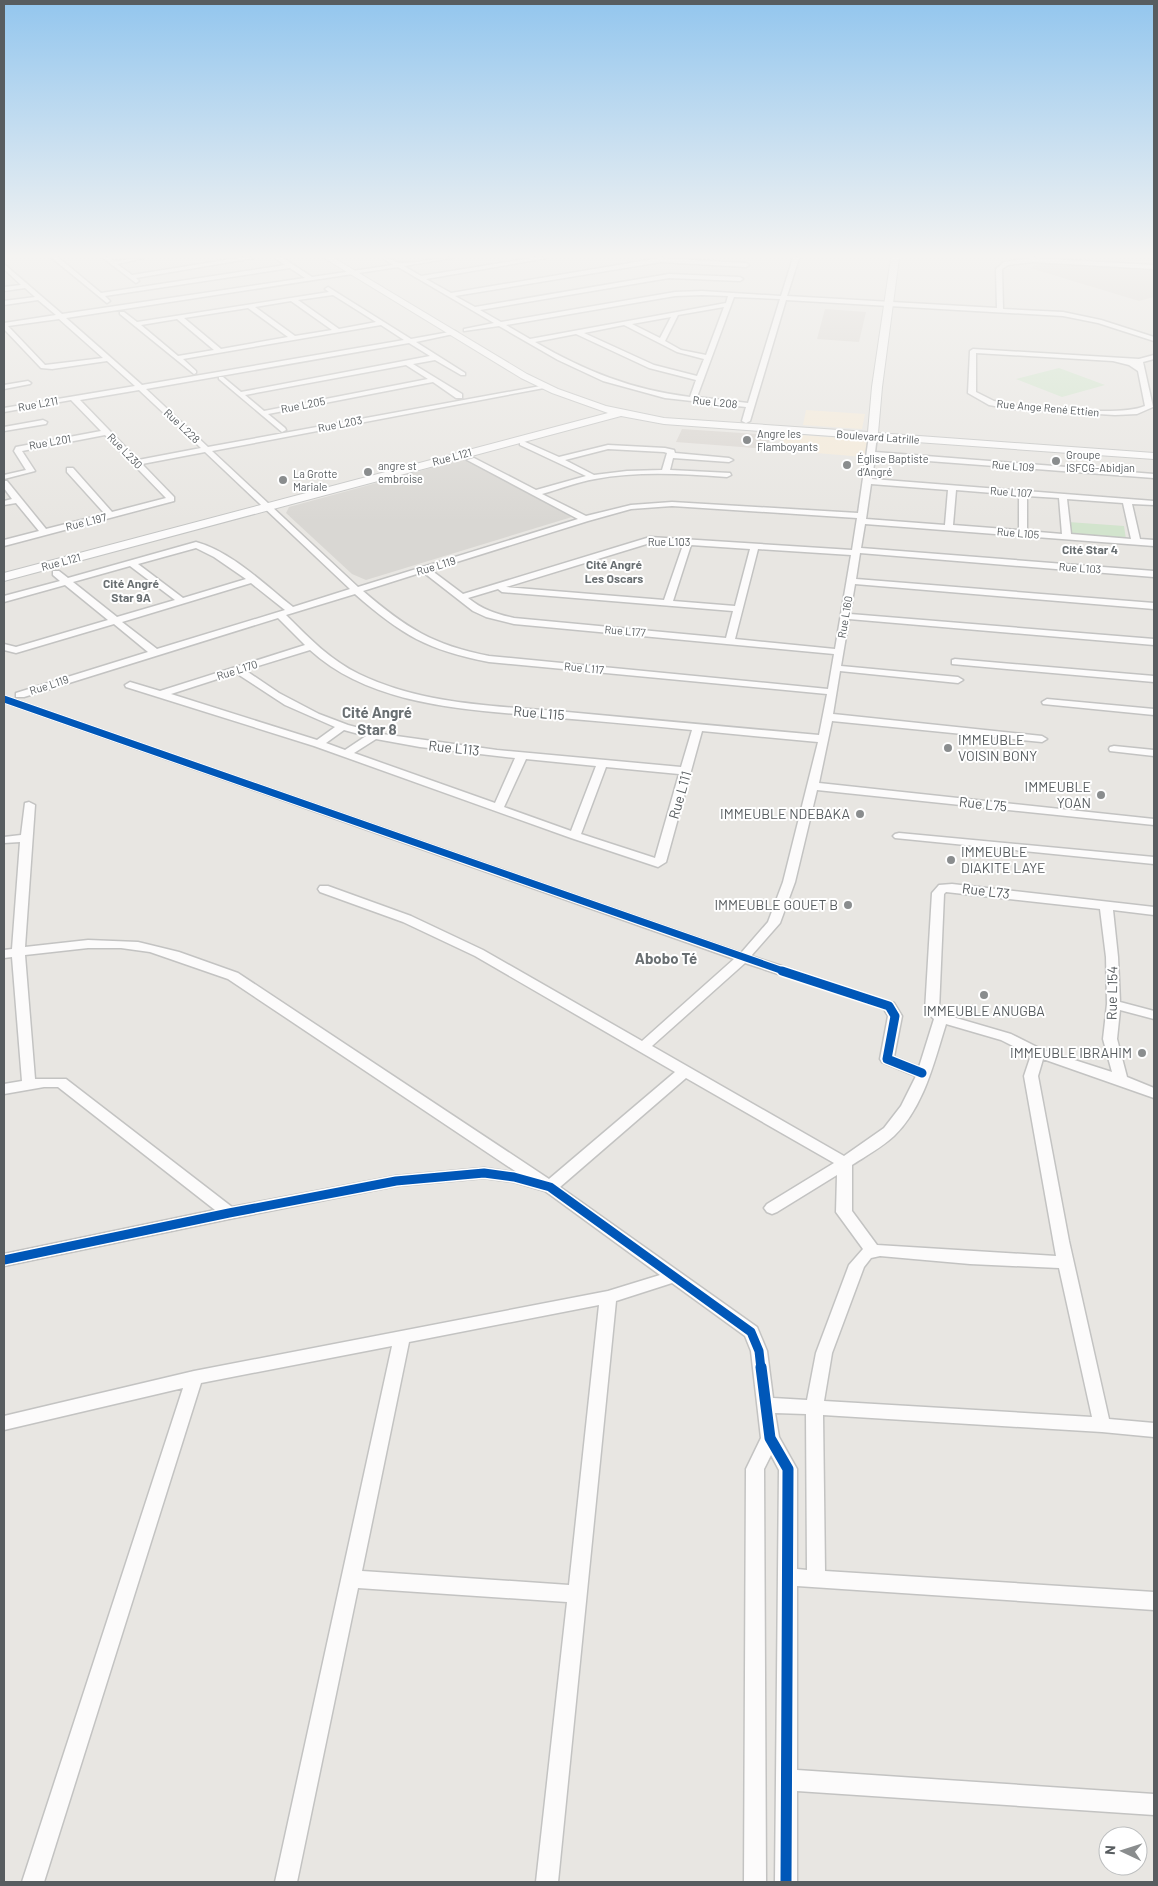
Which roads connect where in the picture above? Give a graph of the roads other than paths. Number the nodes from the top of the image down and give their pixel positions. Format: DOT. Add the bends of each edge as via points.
graph roads {
  1 [pos="23,346"];
  2 [pos="94,346"];
  3 [pos="163,346"];
  4 [pos="214,346"];
  5 [pos="248,346"];
  6 [pos="375,346"];
  7 [pos="420,346"];
  8 [pos="475,346"];
  9 [pos="493,346"];
  10 [pos="538,346"];
  11 [pos="606,346"];
  12 [pos="669,346"];
  13 [pos="713,346"];
  14 [pos="769,346"];
  15 [pos="883,346"];
  16 [pos="220,351"];
  17 [pos="438,357"];
  18 [pos="1154,357"];
  19 [pos="108,358"];
  20 [pos="178,358"];
  21 [pos="708,358"];
  22 [pos="1113,359"];
  23 [pos="1139,361"];
  24 [pos="408,363"];
  25 [pos="1142,370"];
  26 [pos="194,372"];
  27 [pos="463,374"];
  28 [pos="221,378"];
  29 [pos="700,379"];
  30 [pos="434,380"];
  31 [pos="28,382"];
  32 [pos="544,386"];
  33 [pos="4,387"];
  34 [pos="140,387"];
  35 [pos="240,394"];
  36 [pos="459,396"];
  37 [pos="75,399"];
  38 [pos="692,400"];
  39 [pos="750,405"];
  40 [pos="603,409"];
  41 [pos="4,410"];
  42 [pos="623,410"];
  43 [pos="262,413"];
  44 [pos="664,421"];
  45 [pos="746,421"];
  46 [pos="43,422"];
  47 [pos="574,424"];
  48 [pos="4,429"];
  49 [pos="282,430"];
  50 [pos="107,432"];
  51 [pos="873,433"];
  52 [pos="523,443"];
  53 [pos="207,449"];
  54 [pos="1154,449"];
  55 [pos="872,454"];
  56 [pos="670,455"];
  57 [pos="1154,456"];
  58 [pos="471,460"];
  59 [pos="557,460"];
  60 [pos="729,460"];
  61 [pos="136,463"];
  62 [pos="70,470"];
  63 [pos="665,472"];
  64 [pos="727,475"];
  65 [pos="1154,476"];
  66 [pos="4,477"];
  67 [pos="593,477"];
  68 [pos="868,481"];
  69 [pos="4,483"];
  70 [pos="952,487"];
  71 [pos="535,493"];
  72 [pos="1023,493"];
  73 [pos="1063,496"];
  74 [pos="17,500"];
  75 [pos="169,501"];
  76 [pos="1127,501"];
  77 [pos="1154,502"];
  78 [pos="4,503"];
  79 [pos="266,504"];
  80 [pos="111,516"];
  81 [pos="861,518"];
  82 [pos="585,519"];
  83 [pos="882,523"];
  84 [pos="950,528"];
  85 [pos="44,532"];
  86 [pos="1023,534"];
  87 [pos="1067,537"];
  88 [pos="688,541"];
  89 [pos="1136,542"];
  90 [pos="4,543"];
  91 [pos="1154,543"];
  92 [pos="755,546"];
  93 [pos="856,552"];
  94 [pos="133,564"];
  95 [pos="426,570"];
  96 [pos="4,571"];
  97 [pos="56,573"];
  98 [pos="1154,574"];
  99 [pos="4,577"];
  100 [pos="252,580"];
  101 [pos="852,581"];
  102 [pos="67,582"];
  103 [pos="494,588"];
  104 [pos="356,590"];
  105 [pos="460,598"];
  106 [pos="4,599"];
  107 [pos="182,601"];
  108 [pos="668,603"];
  109 [pos="1154,606"];
  110 [pos="738,609"];
  111 [pos="291,610"];
  112 [pos="280,614"];
  113 [pos="845,616"];
  114 [pos="115,621"];
  115 [pos="730,641"];
  116 [pos="1154,642"];
  117 [pos="311,646"];
  118 [pos="4,647"];
  119 [pos="154,652"];
  120 [pos="839,652"];
  121 [pos="955,662"];
  122 [pos="836,668"];
  123 [pos="238,670"];
  124 [pos="1154,679"];
  125 [pos="958,680"];
  126 [pos="130,684"];
  127 [pos="832,692"];
  128 [pos="162,694"];
  129 [pos="20,695"];
  130 [pos="4,699"];
  131 [pos="1047,702"];
  132 [pos="1154,712"];
  133 [pos="828,717"];
  134 [pos="342,727"];
  135 [pos="698,728"];
  136 [pos="373,736"];
  137 [pos="824,738"];
  138 [pos="1042,739"];
  139 [pos="318,744"];
  140 [pos="1114,749"];
  141 [pos="1154,753"];
  142 [pos="346,754"];
  143 [pos="522,755"];
  144 [pos="602,764"];
  145 [pos="686,771"];
  146 [pos="813,786"];
  147 [pos="29,805"];
  148 [pos="498,808"];
  149 [pos="1154,822"];
  150 [pos="575,836"];
  151 [pos="899,836"];
  152 [pos="26,838"];
  153 [pos="4,840"];
  154 [pos="1154,861"];
  155 [pos="324,889"];
  156 [pos="1106,905"];
  157 [pos="1154,911"];
  158 [pos="18,952"];
  159 [pos="4,954"];
  160 [pos="742,959"];
  161 [pos="1114,1004"];
  162 [pos="936,1015"];
  163 [pos="1154,1015"];
  164 [pos="643,1047"];
  165 [pos="1038,1052"];
  166 [pos="685,1071"];
  167 [pos="922,1073"];
  168 [pos="1121,1080"];
  169 [pos="29,1085"];
  170 [pos="4,1089"];
  171 [pos="1154,1093"];
  172 [pos="845,1163"];
  173 [pos="550,1187"];
  174 [pos="772,1208"];
  175 [pos="229,1213"];
  176 [pos="873,1252"];
  177 [pos="4,1260"];
  178 [pos="1066,1262"];
  179 [pos="672,1277"];
  180 [pos="608,1297"];
  181 [pos="402,1337"];
  182 [pos="194,1378"];
  183 [pos="766,1405"];
  184 [pos="814,1407"];
  185 [pos="4,1423"];
  186 [pos="1102,1425"];
  187 [pos="1154,1430"];
  188 [pos="770,1438"];
  189 [pos="787,1577"];
  190 [pos="352,1578"];
  191 [pos="816,1579"];
  192 [pos="578,1594"];
  193 [pos="1154,1601"];
  194 [pos="786,1780"];
  195 [pos="1154,1805"];
  196 [pos="33,1882"];
  197 [pos="286,1882"];
  198 [pos="548,1882"];
  199 [pos="755,1882"];
  200 [pos="786,1882"];
  1 -- 19 [label="street" via="43,367"];
  2 -- 19 [label="street, Rue L228"];
  3 -- 20 [label="street"];
  4 -- 16 [label="street"];
  5 -- 16 [label="street"];
  6 -- 34 [label="street, Rue L211"];
  7 -- 17 [label="street"];
  8 -- 32 [label="main road, Boulevard Latrille"];
  9 -- 42 [label="main road" via="551,380"];
  10 -- 38 [label="street, Rue L208" via="605,380 636,390"];
  11 -- 29 [label="street" via="647,366"];
  12 -- 21 [label="street"];
  13 -- 21 [label="street"];
  14 -- 39 [label="street"];
  15 -- 51 [label="main road, Rue L160"];
  16 -- 20 [label="street"];
  17 -- 24 [label="street"];
  17 -- 27 [label="street"];
  18 -- 23 [label="street"];
  19 -- 34 [label="street, Rue L228"];
  20 -- 26 [label="street"];
  21 -- 29 [label="street"];
  22 -- 23 [label="street, Rue Ange René Ettien"];
  22 -- 25 [label="street, Rue Ange René Ettien"];
  22 -- 25 [label="street, Rue Ange René Ettien" via="973,351 972,393 992,404 1011,407 1138,412 1149,407"];
  23 -- 25 [label="street, Rue Ange René Ettien"];
  24 -- 30 [label="street"];
  24 -- 35 [label="street"];
  28 -- 35 [label="street"];
  29 -- 38 [label="street"];
  30 -- 36 [label="street"];
  30 -- 43 [label="street, Rue L205"];
  31 -- 33 [label="street"];
  32 -- 40 [label="main road, Boulevard Latrille"];
  32 -- 53 [label="street, Rue L203"];
  34 -- 37 [label="street, Rue L211"];
  34 -- 53 [label="street, Rue L228"];
  35 -- 43 [label="street"];
  37 -- 41 [label="street, Rue L211"];
  37 -- 50 [label="street, Rue L230"];
  38 -- 39 [label="street, Rue L208"];
  39 -- 45 [label="street"];
  40 -- 42 [label="main road, Boulevard Latrille"];
  40 -- 79 [label="main road"];
  42 -- 44 [label="main road, Boulevard Latrille"];
  42 -- 45 [label="main road, Boulevard Latrille"];
  42 -- 47 [label="main road, Rue L121"];
  43 -- 49 [label="street"];
  44 -- 47 [label="main road"];
  44 -- 51 [label="main road, Boulevard Latrille"];
  45 -- 51 [label="main road, Boulevard Latrille"];
  46 -- 48 [label="street"];
  47 -- 79 [label="main road, Rue L121"];
  50 -- 61 [label="street, Rue L230"];
  50 -- 66 [label="street, Rue L201" via="19,449 31,471"];
  51 -- 54 [label="main road, Boulevard Latrille"];
  51 -- 55 [label="street, Rue L160"];
  51 -- 57 [label="main road, Boulevard Latrille"];
  52 -- 59 [label="street"];
  53 -- 61 [label="street, Rue L203"];
  53 -- 79 [label="street, Rue L228"];
  55 -- 65 [label="street, Rue L109"];
  55 -- 68 [label="street, Rue L160"];
  56 -- 59 [label="street" via="671,452 666,450 608,447"];
  56 -- 60 [label="street"];
  56 -- 63 [label="street"];
  58 -- 71 [label="street"];
  59 -- 67 [label="street"];
  61 -- 75 [label="street, Rue L230" via="171,498"];
  62 -- 80 [label="street"];
  63 -- 64 [label="street"];
  63 -- 67 [label="street"];
  67 -- 71 [label="street"];
  68 -- 70 [label="street, Rue L107"];
  68 -- 81 [label="street, Rue L160"];
  69 -- 74 [label="street"];
  70 -- 72 [label="street, Rue L107"];
  70 -- 84 [label="street"];
  71 -- 82 [label="street"];
  72 -- 73 [label="street, Rue L107"];
  72 -- 86 [label="street"];
  73 -- 76 [label="street, Rue L107"];
  73 -- 87 [label="street"];
  74 -- 78 [label="street"];
  74 -- 85 [label="street"];
  75 -- 80 [label="street, Rue L197"];
  76 -- 77 [label="street, Rue L107"];
  76 -- 89 [label="street"];
  79 -- 96 [label="main road"];
  79 -- 99 [label="main road, Rue L121"];
  79 -- 104 [label="street, Rue L228"];
  80 -- 85 [label="street, Rue L197"];
  81 -- 82 [label="street, Rue L119" via="672,504 631,507"];
  81 -- 83 [label="street, Rue L119"];
  81 -- 93 [label="street, Rue L160"];
  82 -- 95 [label="street, Rue L119"];
  83 -- 84 [label="street, Rue L105"];
  84 -- 86 [label="street, Rue L105"];
  85 -- 90 [label="street, Rue L197"];
  86 -- 87 [label="street, Rue L105"];
  87 -- 89 [label="street, Rue L105"];
  88 -- 92 [label="street, Rue L103"];
  88 -- 103 [label="street, Rue L103" via="644,542"];
  88 -- 108 [label="street"];
  89 -- 91 [label="street, Rue L105"];
  92 -- 93 [label="street, Rue L103"];
  92 -- 110 [label="street"];
  93 -- 98 [label="street, Rue L103"];
  93 -- 101 [label="street, Rue L160"];
  94 -- 100 [label="street" via="196,545"];
  94 -- 102 [label="street"];
  94 -- 107 [label="street"];
  95 -- 104 [label="street, Rue L119"];
  95 -- 105 [label="street, Rue L177"];
  97 -- 102 [label="street"];
  100 -- 107 [label="street"];
  100 -- 111 [label="street"];
  101 -- 109 [label="street"];
  101 -- 113 [label="street, Rue L160"];
  102 -- 106 [label="street"];
  102 -- 114 [label="street"];
  103 -- 105 [label="street, Rue L103"];
  103 -- 108 [label="street"];
  104 -- 111 [label="street, Rue L119"];
  104 -- 127 [label="street, Rue L117" via="408,633 444,650 464,655"];
  105 -- 115 [label="street, Rue L177" via="489,615 514,621"];
  107 -- 114 [label="street"];
  108 -- 110 [label="street"];
  110 -- 115 [label="street"];
  111 -- 112 [label="street, Rue L119"];
  112 -- 117 [label="street, Rue L115"];
  112 -- 119 [label="street, Rue L119"];
  113 -- 116 [label="street"];
  113 -- 120 [label="street, Rue L160"];
  114 -- 118 [label="street" via="16,650"];
  114 -- 119 [label="street"];
  115 -- 120 [label="street, Rue L177"];
  117 -- 123 [label="street, Rue L170"];
  117 -- 135 [label="street, Rue L115" via="325,658 361,678 434,700"];
  119 -- 129 [label="street, Rue L119"];
  120 -- 122 [label="street, Rue L160"];
  121 -- 124 [label="street"];
  122 -- 125 [label="street"];
  122 -- 127 [label="street, Rue L160"];
  123 -- 128 [label="street, Rue L170"];
  123 -- 134 [label="street, Rue L113" via="270,693"];
  126 -- 128 [label="street"];
  127 -- 133 [label="street, Rue L160"];
  128 -- 139 [label="street"];
  130 -- 160 [label="street"];
  131 -- 132 [label="street"];
  133 -- 137 [label="street, Rue L160"];
  133 -- 138 [label="street"];
  134 -- 136 [label="street, Rue L113"];
  134 -- 139 [label="street"];
  135 -- 137 [label="street, Rue L115"];
  135 -- 145 [label="street, Rue L111"];
  136 -- 142 [label="street"];
  136 -- 143 [label="street, Rue L113"];
  137 -- 146 [label="street, Rue L160"];
  139 -- 142 [label="street"];
  140 -- 141 [label="street"];
  142 -- 148 [label="street"];
  143 -- 144 [label="street, Rue L113"];
  143 -- 148 [label="street"];
  144 -- 145 [label="street, Rue L113"];
  144 -- 150 [label="street"];
  145 -- 150 [label="street, Rue L111" via="660,862 654,863"];
  146 -- 149 [label="street, Rue L75"];
  146 -- 160 [label="street, Rue L160" via="789,882 774,923"];
  147 -- 152 [label="street"];
  148 -- 150 [label="street"];
  151 -- 154 [label="street"];
  152 -- 153 [label="street"];
  152 -- 158 [label="street"];
  155 -- 164 [label="street" via="407,919 479,953"];
  156 -- 157 [label="street, Rue L73"];
  156 -- 161 [label="street, Rue L154"];
  156 -- 162 [label="street, Rue L73" via="943,888 938,893"];
  158 -- 159 [label="street"];
  158 -- 169 [label="street"];
  158 -- 173 [label="street" via="104,944 136,946 186,958 233,976"];
  160 -- 164 [label="street, Rue L160"];
  160 -- 167 [label="street" via="889,1006 895,1016 887,1059"];
  161 -- 163 [label="street"];
  161 -- 168 [label="street, Rue L154" via="1110,1039"];
  162 -- 165 [label="street" via="1006,1037"];
  162 -- 167 [label="street"];
  164 -- 166 [label="street"];
  165 -- 168 [label="street"];
  165 -- 178 [label="street" via="1031,1076"];
  166 -- 172 [label="street"];
  166 -- 173 [label="street"];
  167 -- 172 [label="street" via="907,1108 889,1132"];
  168 -- 171 [label="street"];
  169 -- 170 [label="street"];
  169 -- 175 [label="street" via="61,1082"];
  172 -- 174 [label="street"];
  172 -- 176 [label="street" via="844,1212"];
  173 -- 175 [label="street" via="484,1173 396,1181"];
  173 -- 179 [label="street"];
  175 -- 177 [label="street"];
  176 -- 178 [label="street"];
  176 -- 184 [label="street" via="866,1254 858,1265 824,1353"];
  178 -- 186 [label="street"];
  179 -- 180 [label="street"];
  179 -- 183 [label="street" via="750,1332 758,1351"];
  180 -- 181 [label="street"];
  180 -- 192 [label="street"];
  181 -- 182 [label="street"];
  181 -- 190 [label="street"];
  182 -- 185 [label="street"];
  182 -- 196 [label="street"];
  183 -- 184 [label="street"];
  183 -- 188 [label="street"];
  184 -- 186 [label="street"];
  184 -- 191 [label="street"];
  186 -- 187 [label="street"];
  188 -- 189 [label="street" via="788,1469"];
  188 -- 199 [label="street" via="755,1469"];
  189 -- 191 [label="street"];
  189 -- 194 [label="street"];
  190 -- 192 [label="street"];
  190 -- 197 [label="street"];
  191 -- 193 [label="street"];
  192 -- 198 [label="street"];
  194 -- 195 [label="street"];
  194 -- 200 [label="street"];
}
